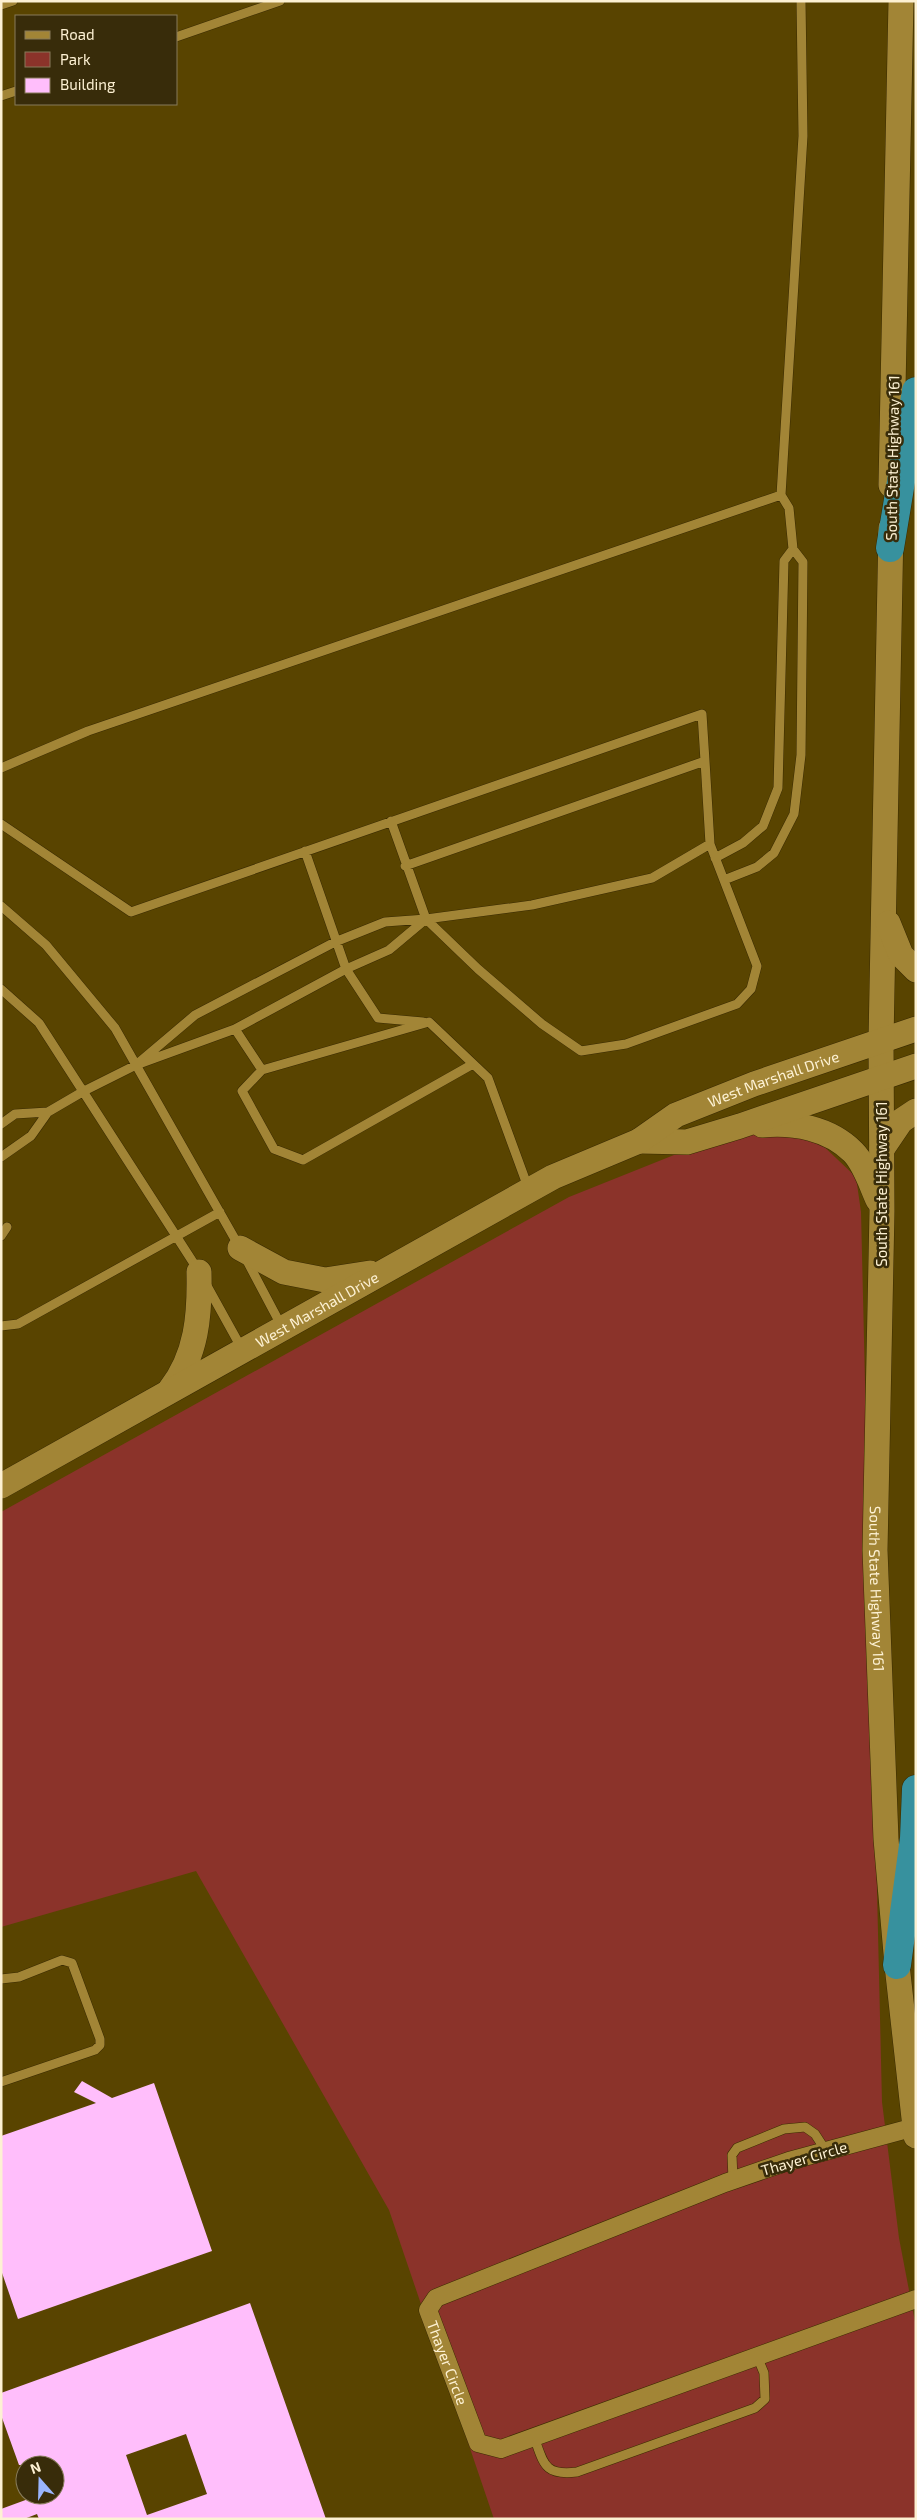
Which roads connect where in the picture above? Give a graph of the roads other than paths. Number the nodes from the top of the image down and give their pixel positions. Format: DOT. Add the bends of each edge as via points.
graph roads {
  1 [pos="13,1"];
  2 [pos="280,1"];
  3 [pos="801,1"];
  4 [pos="901,1"];
  5 [pos="1,5"];
  6 [pos="178,36"];
  7 [pos="15,91"];
  8 [pos="1,96"];
  9 [pos="916,391"];
  10 [pos="781,495"];
  11 [pos="890,548"];
  12 [pos="793,549"];
  13 [pos="705,761"];
  14 [pos="1,768"];
  15 [pos="391,821"];
  16 [pos="1,824"];
  17 [pos="710,844"];
  18 [pos="305,851"];
  19 [pos="715,858"];
  20 [pos="405,866"];
  21 [pos="724,880"];
  22 [pos="1,906"];
  23 [pos="884,914"];
  24 [pos="426,919"];
  25 [pos="335,942"];
  26 [pos="346,968"];
  27 [pos="916,970"];
  28 [pos="1,989"];
  29 [pos="429,1022"];
  30 [pos="235,1029"];
  31 [pos="916,1029"];
  32 [pos="881,1041"];
  33 [pos="473,1064"];
  34 [pos="136,1065"];
  35 [pos="916,1066"];
  36 [pos="262,1070"];
  37 [pos="882,1078"];
  38 [pos="84,1092"];
  39 [pos="916,1111"];
  40 [pos="48,1112"];
  41 [pos="1,1124"];
  42 [pos="740,1126"];
  43 [pos="639,1141"];
  44 [pos="882,1149"];
  45 [pos="1,1157"];
  46 [pos="529,1190"];
  47 [pos="882,1211"];
  48 [pos="220,1212"];
  49 [pos="7,1227"];
  50 [pos="1,1236"];
  51 [pos="177,1237"];
  52 [pos="240,1248"];
  53 [pos="387,1270"];
  54 [pos="199,1272"];
  55 [pos="1,1326"];
  56 [pos="283,1327"];
  57 [pos="242,1349"];
  58 [pos="167,1394"];
  59 [pos="1,1486"];
  60 [pos="916,1789"];
  61 [pos="896,1965"];
  62 [pos="1,1979"];
  63 [pos="1,2082"];
  64 [pos="915,2131"];
  65 [pos="826,2151"];
  66 [pos="733,2180"];
  67 [pos="916,2300"];
  68 [pos="757,2356"];
  69 [pos="534,2437"];
  1 -- 5 [label="lane"];
  2 -- 6 [label="lane"];
  3 -- 10 [label="lane" via="803,136"];
  4 -- 11 [label="main road, South State Highway 161"];
  7 -- 8 [label="lane"];
  9 -- 11 [label="highway"];
  10 -- 12 [label="lane" via="789,508"];
  10 -- 14 [label="lane" via="88,731"];
  11 -- 23 [label="main road, South State Highway 161"];
  12 -- 19 [label="lane" via="784,561 778,788 763,826 743,843"];
  12 -- 21 [label="lane" via="803,562 801,755 794,814 774,853 757,867"];
  13 -- 15 [label="lane" via="702,714"];
  13 -- 17 [label="lane"];
  13 -- 20 [label="lane"];
  15 -- 18 [label="lane"];
  15 -- 20 [label="lane"];
  16 -- 18 [label="lane" via="131,912"];
  17 -- 19 [label="lane"];
  17 -- 24 [label="lane" via="652,878 532,906"];
  18 -- 25 [label="lane"];
  19 -- 21 [label="lane"];
  20 -- 24 [label="lane"];
  21 -- 24 [label="lane" via="757,966 750,989 737,1004 626,1044 581,1051 542,1024"];
  22 -- 34 [label="lane" via="46,945 115,1028"];
  23 -- 27 [label="main road" via="901,955"];
  23 -- 32 [label="main road, South State Highway 161"];
  24 -- 25 [label="lane" via="384,922"];
  24 -- 26 [label="lane" via="389,950"];
  25 -- 26 [label="lane"];
  25 -- 34 [label="lane" via="195,1015"];
  26 -- 29 [label="lane" via="378,1018"];
  26 -- 30 [label="lane"];
  28 -- 38 [label="lane" via="39,1024"];
  29 -- 33 [label="lane"];
  29 -- 36 [label="lane"];
  30 -- 34 [label="lane"];
  30 -- 36 [label="lane"];
  31 -- 32 [label="main road, West Marshall Drive"];
  32 -- 37 [label="main road, South State Highway 161"];
  32 -- 43 [label="main road, West Marshall Drive" via="754,1084 676,1115"];
  33 -- 36 [label="lane" via="303,1160 274,1149 242,1091"];
  33 -- 46 [label="lane" via="488,1078"];
  34 -- 38 [label="lane"];
  34 -- 48 [label="lane"];
  35 -- 37 [label="main road, West Marshall Drive"];
  37 -- 42 [label="main road, West Marshall Drive"];
  37 -- 44 [label="main road, South State Highway 161"];
  38 -- 40 [label="lane"];
  38 -- 51 [label="lane"];
  39 -- 44 [label="main road" via="901,1121"];
  40 -- 41 [label="lane" via="16,1114"];
  40 -- 45 [label="lane" via="30,1136"];
  42 -- 43 [label="main road, West Marshall Drive" via="687,1142"];
  42 -- 47 [label="main road" via="782,1123 810,1128 835,1138 854,1152"];
  43 -- 46 [label="main road, West Marshall Drive"];
  44 -- 47 [label="main road, South State Highway 161"];
  46 -- 53 [label="main road, West Marshall Drive"];
  47 -- 61 [label="main road, South State Highway 161" via="875,1550 886,1839"];
  48 -- 51 [label="lane"];
  48 -- 52 [label="lane"];
  49 -- 50 [label="lane"];
  51 -- 54 [label="lane"];
  51 -- 55 [label="lane" via="18,1324"];
  52 -- 53 [label="main road" via="284,1272 325,1280"];
  52 -- 56 [label="lane"];
  53 -- 56 [label="main road, West Marshall Drive"];
  54 -- 57 [label="lane"];
  54 -- 58 [label="main road" via="200,1311 194,1342 181,1376"];
  56 -- 57 [label="main road, West Marshall Drive"];
  57 -- 58 [label="main road, West Marshall Drive"];
  58 -- 59 [label="main road, West Marshall Drive"];
  60 -- 61 [label="highway" via="914,1838"];
  61 -- 64 [label="main road, South State Highway 161"];
  62 -- 63 [label="lane" via="19,1977 62,1960 72,1963 100,2040 95,2050"];
  64 -- 65 [label="street, Thayer Circle"];
  65 -- 66 [label="street, Thayer Circle" via="788,2160"];
  65 -- 66 [label="lane" via="815,2134 805,2127 784,2129 737,2148 732,2155"];
  66 -- 69 [label="street, Thayer Circle" via="436,2298 428,2310 478,2443 501,2449"];
  67 -- 68 [label="street, Thayer Circle"];
  68 -- 69 [label="street, Thayer Circle"];
  68 -- 69 [label="lane" via="764,2373 765,2398 755,2408 577,2472 560,2474 545,2466"];
}
